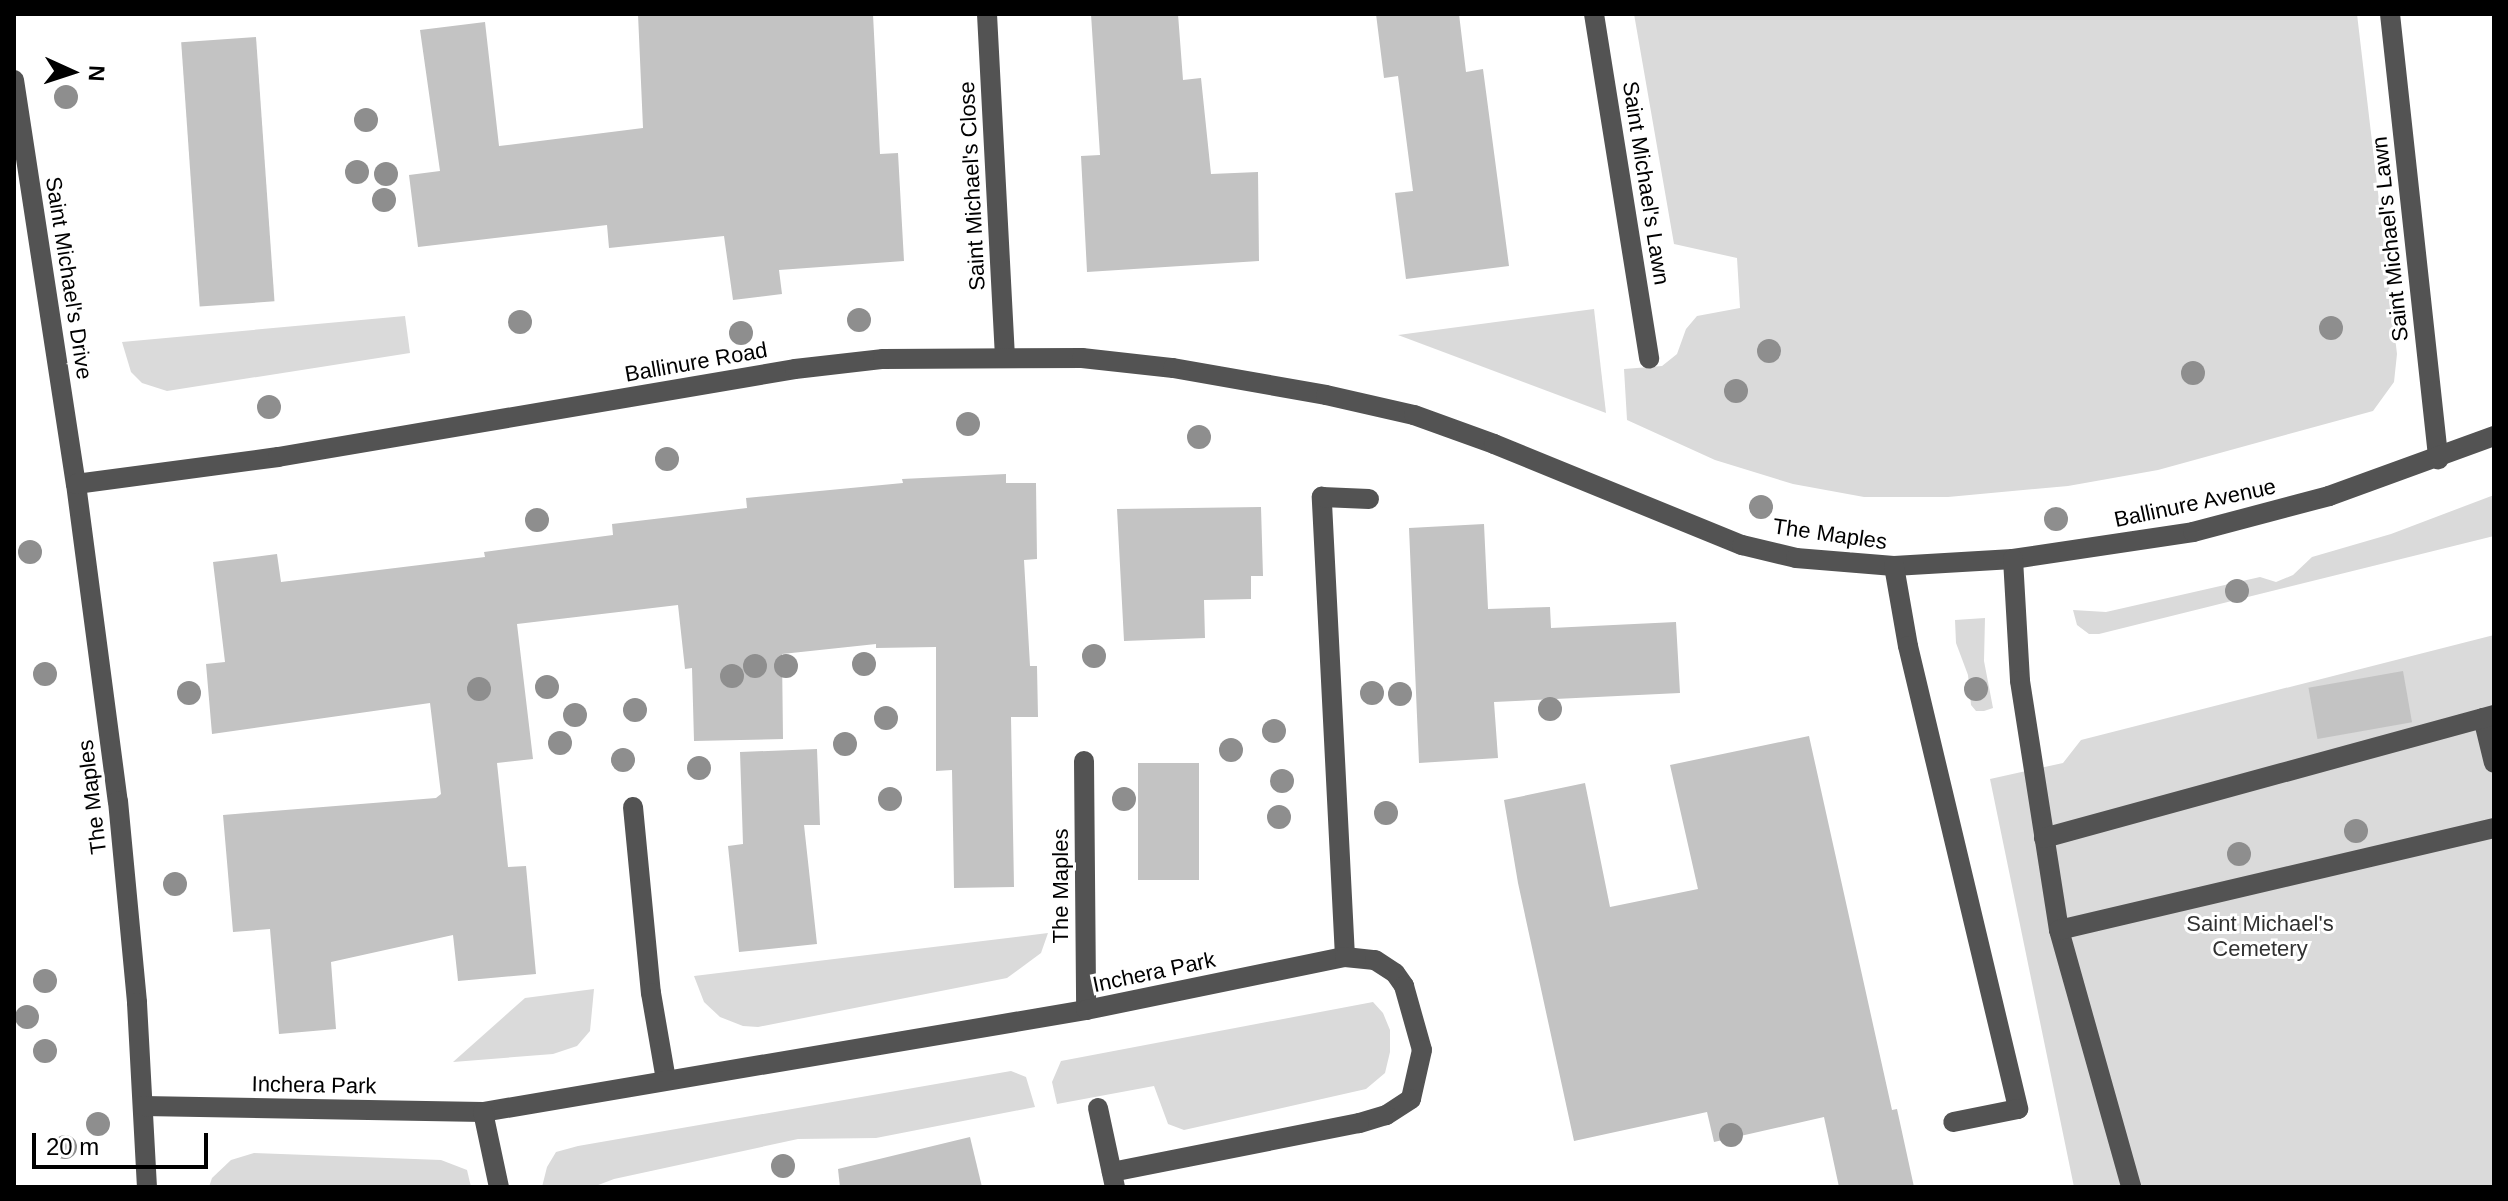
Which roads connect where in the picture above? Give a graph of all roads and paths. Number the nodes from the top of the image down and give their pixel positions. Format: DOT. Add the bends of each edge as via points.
graph roads {
  1 [pos="987,14"];
  2 [pos="1594,14"];
  3 [pos="2390,14"];
  4 [pos="14,80"];
  5 [pos="1005,356"];
  6 [pos="1649,359"];
  7 [pos="1326,395"];
  8 [pos="2494,436"];
  9 [pos="2438,459"];
  10 [pos="76,484"];
  11 [pos="1369,499"];
  12 [pos="2013,559"];
  13 [pos="1894,566"];
  14 [pos="2488,717"];
  15 [pos="1084,761"];
  16 [pos="2494,763"];
  17 [pos="633,807"];
  18 [pos="2494,828"];
  19 [pos="2044,838"];
  20 [pos="2059,930"];
  21 [pos="1345,957"];
  22 [pos="1086,1010"];
  23 [pos="666,1080"];
  24 [pos="143,1106"];
  25 [pos="1098,1108"];
  26 [pos="483,1112"];
  27 [pos="1953,1122"];
  28 [pos="1113,1180"];
  29 [pos="147,1187"];
  30 [pos="499,1187"];
  31 [pos="2131,1187"];
  1 -- 5 [label="street, Saint Michael's Close"];
  2 -- 6 [label="street, Saint Michael's Lawn"];
  3 -- 9 [label="street, Saint Michael's Lawn"];
  4 -- 10 [label="street, Saint Michael's Drive"];
  5 -- 7 [label="street, Ballinure Road" via="1157,365"];
  5 -- 10 [label="street, Ballinure Road" via="883,359 795,369 278,457"];
  7 -- 13 [label="street, The Maples" via="1414,415 1742,545 1796,558"];
  8 -- 9 [label="street, Ballinure Avenue"];
  9 -- 12 [label="street, Ballinure Avenue" via="2207,529"];
  10 -- 24 [label="street, The Maples" via="121,830"];
  11 -- 21 [label="street" via="1322,497"];
  12 -- 13 [label="street, Ballinure Avenue"];
  12 -- 19 [label="street" via="2020,681"];
  13 -- 27 [label="street, The Maples" via="1908,646 2018,1109"];
  14 -- 16 [label="street"];
  14 -- 19 [label="street"];
  15 -- 22 [label="street, The Maples"];
  17 -- 23 [label="street" via="651,993"];
  18 -- 20 [label="street"];
  19 -- 20 [label="street"];
  20 -- 31 [label="street"];
  21 -- 22 [label="street, Inchera Park"];
  21 -- 28 [label="street, Inchera Park" via="1375,960 1404,986 1422,1050 1411,1099 1386,1115 1359,1123"];
  22 -- 23 [label="street, Inchera Park"];
  23 -- 26 [label="street, Inchera Park"];
  24 -- 26 [label="street, Inchera Park"];
  24 -- 29 [label="street, The Maples"];
  25 -- 28 [label="street"];
  26 -- 30 [label="street"];
}
